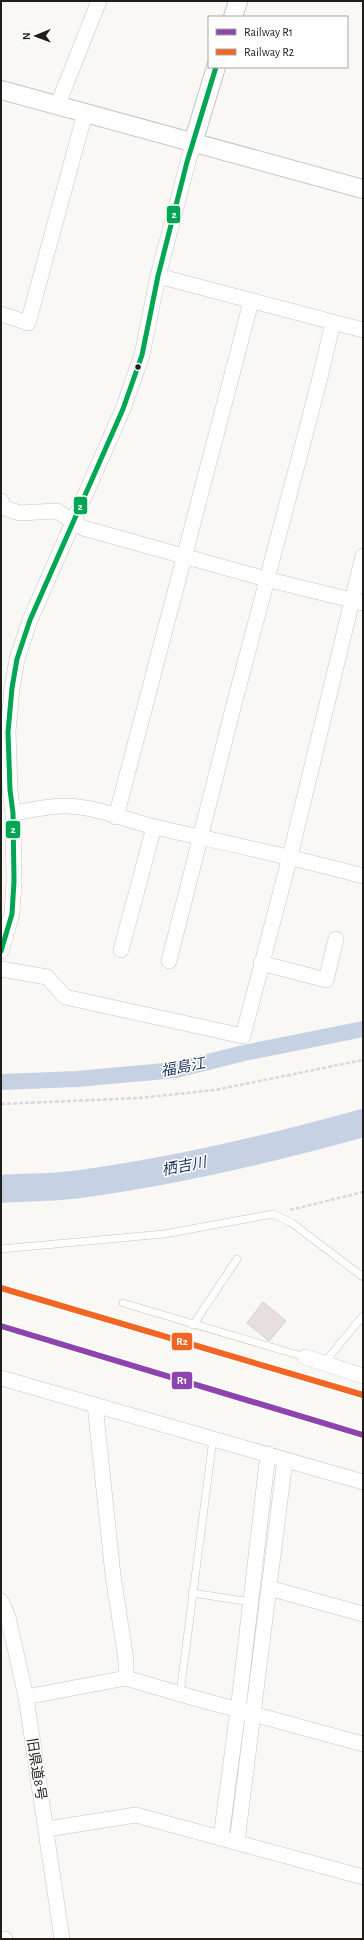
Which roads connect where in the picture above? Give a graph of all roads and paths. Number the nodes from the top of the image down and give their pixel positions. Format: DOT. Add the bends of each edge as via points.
graph roads {
  1 [pos="99,1"];
  2 [pos="238,1"];
  3 [pos="233,16"];
  4 [pos="216,68"];
  5 [pos="1,90"];
  6 [pos="58,104"];
  7 [pos="85,113"];
  8 [pos="193,143"];
  9 [pos="363,189"];
  10 [pos="158,276"];
  11 [pos="251,302"];
  12 [pos="1,314"];
  13 [pos="333,322"];
  14 [pos="363,330"];
  15 [pos="1,501"];
  16 [pos="72,522"];
  17 [pos="184,556"];
  18 [pos="363,556"];
  19 [pos="266,579"];
  20 [pos="357,602"];
  21 [pos="5,790"];
  22 [pos="13,813"];
  23 [pos="116,817"];
  24 [pos="154,827"];
  25 [pos="200,837"];
  26 [pos="290,856"];
  27 [pos="363,876"];
  28 [pos="336,939"];
  29 [pos="121,950"];
  30 [pos="1,951"];
  31 [pos="169,962"];
  32 [pos="261,963"];
  33 [pos="1,969"];
  34 [pos="363,1060"];
  35 [pos="1,1104"];
  36 [pos="363,1192"];
  37 [pos="273,1214"];
  38 [pos="1,1249"];
  39 [pos="238,1259"];
  40 [pos="363,1277"];
  41 [pos="123,1303"];
  42 [pos="363,1316"];
  43 [pos="193,1325"];
  44 [pos="305,1358"];
  45 [pos="323,1364"];
  46 [pos="363,1376"];
  47 [pos="1,1378"];
  48 [pos="95,1405"];
  49 [pos="214,1439"];
  50 [pos="268,1454"];
  51 [pos="285,1460"];
  52 [pos="363,1482"];
  53 [pos="269,1588"];
  54 [pos="192,1593"];
  55 [pos="1,1601"];
  56 [pos="251,1602"];
  57 [pos="363,1614"];
  58 [pos="126,1678"];
  59 [pos="180,1694"];
  60 [pos="26,1696"];
  61 [pos="238,1710"];
  62 [pos="253,1714"];
  63 [pos="363,1744"];
  64 [pos="47,1829"];
  65 [pos="221,1838"];
  66 [pos="237,1842"];
  67 [pos="363,1877"];
  68 [pos="1,1939"];
  69 [pos="5,1939"];
  70 [pos="62,1939"];
  1 -- 6 [label="street"];
  2 -- 3 [label="street"];
  4 -- 8 [label="street"];
  5 -- 6 [label="street"];
  6 -- 7 [label="street"];
  7 -- 8 [label="street"];
  7 -- 12 [label="street" via="28,323"];
  8 -- 9 [label="street"];
  8 -- 10 [label="street"];
  10 -- 11 [label="street"];
  10 -- 16 [label="street" via="142,355 123,409"];
  11 -- 13 [label="street"];
  11 -- 17 [label="street"];
  13 -- 14 [label="street"];
  13 -- 19 [label="street"];
  15 -- 16 [label="street" via="4,508 20,513 57,512"];
  16 -- 17 [label="street" via="83,528"];
  16 -- 21 [label="street" via="30,620 17,659 12,688"];
  17 -- 19 [label="street"];
  17 -- 23 [label="street"];
  18 -- 20 [label="street"];
  19 -- 20 [label="street"];
  19 -- 25 [label="street"];
  20 -- 26 [label="street"];
  21 -- 22 [label="street"];
  22 -- 23 [label="street" via="65,806 94,808"];
  22 -- 30 [label="street" via="12,914"];
  23 -- 24 [label="street"];
  24 -- 25 [label="street"];
  24 -- 29 [label="street"];
  25 -- 26 [label="street"];
  25 -- 31 [label="street"];
  26 -- 27 [label="street"];
  26 -- 32 [label="street"];
  28 -- 32 [label="street" via="326,980"];
  32 -- 33 [label="street" via="243,1036 65,996 46,977"];
  34 -- 35 [label="path" via="215,1090 139,1098"];
  36 -- 37 [label="path"];
  37 -- 38 [label="lane" via="164,1234"];
  37 -- 40 [label="lane" via="292,1223"];
  39 -- 43 [label="lane"];
  41 -- 43 [label="lane"];
  42 -- 45 [label="lane"];
  43 -- 44 [label="lane"];
  44 -- 45 [label="street"];
  45 -- 46 [label="street"];
  47 -- 48 [label="street"];
  48 -- 49 [label="street"];
  48 -- 58 [label="street" via="113,1574 126,1660"];
  49 -- 50 [label="street"];
  49 -- 54 [label="lane"];
  50 -- 51 [label="street"];
  50 -- 56 [label="street"];
  51 -- 52 [label="street"];
  51 -- 53 [label="street"];
  53 -- 57 [label="street"];
  53 -- 62 [label="street"];
  54 -- 56 [label="lane"];
  54 -- 59 [label="lane"];
  55 -- 60 [label="street, 旧県道8号" via="8,1617"];
  56 -- 61 [label="street"];
  58 -- 59 [label="street"];
  58 -- 60 [label="street"];
  59 -- 61 [label="street"];
  60 -- 64 [label="street, 旧県道8号"];
  61 -- 62 [label="street"];
  61 -- 65 [label="street"];
  62 -- 63 [label="street"];
  62 -- 66 [label="street"];
  64 -- 65 [label="street" via="136,1815"];
  64 -- 70 [label="street, 旧県道8号"];
  65 -- 66 [label="street"];
  66 -- 67 [label="street"];
  68 -- 69 [label="street"];
}
